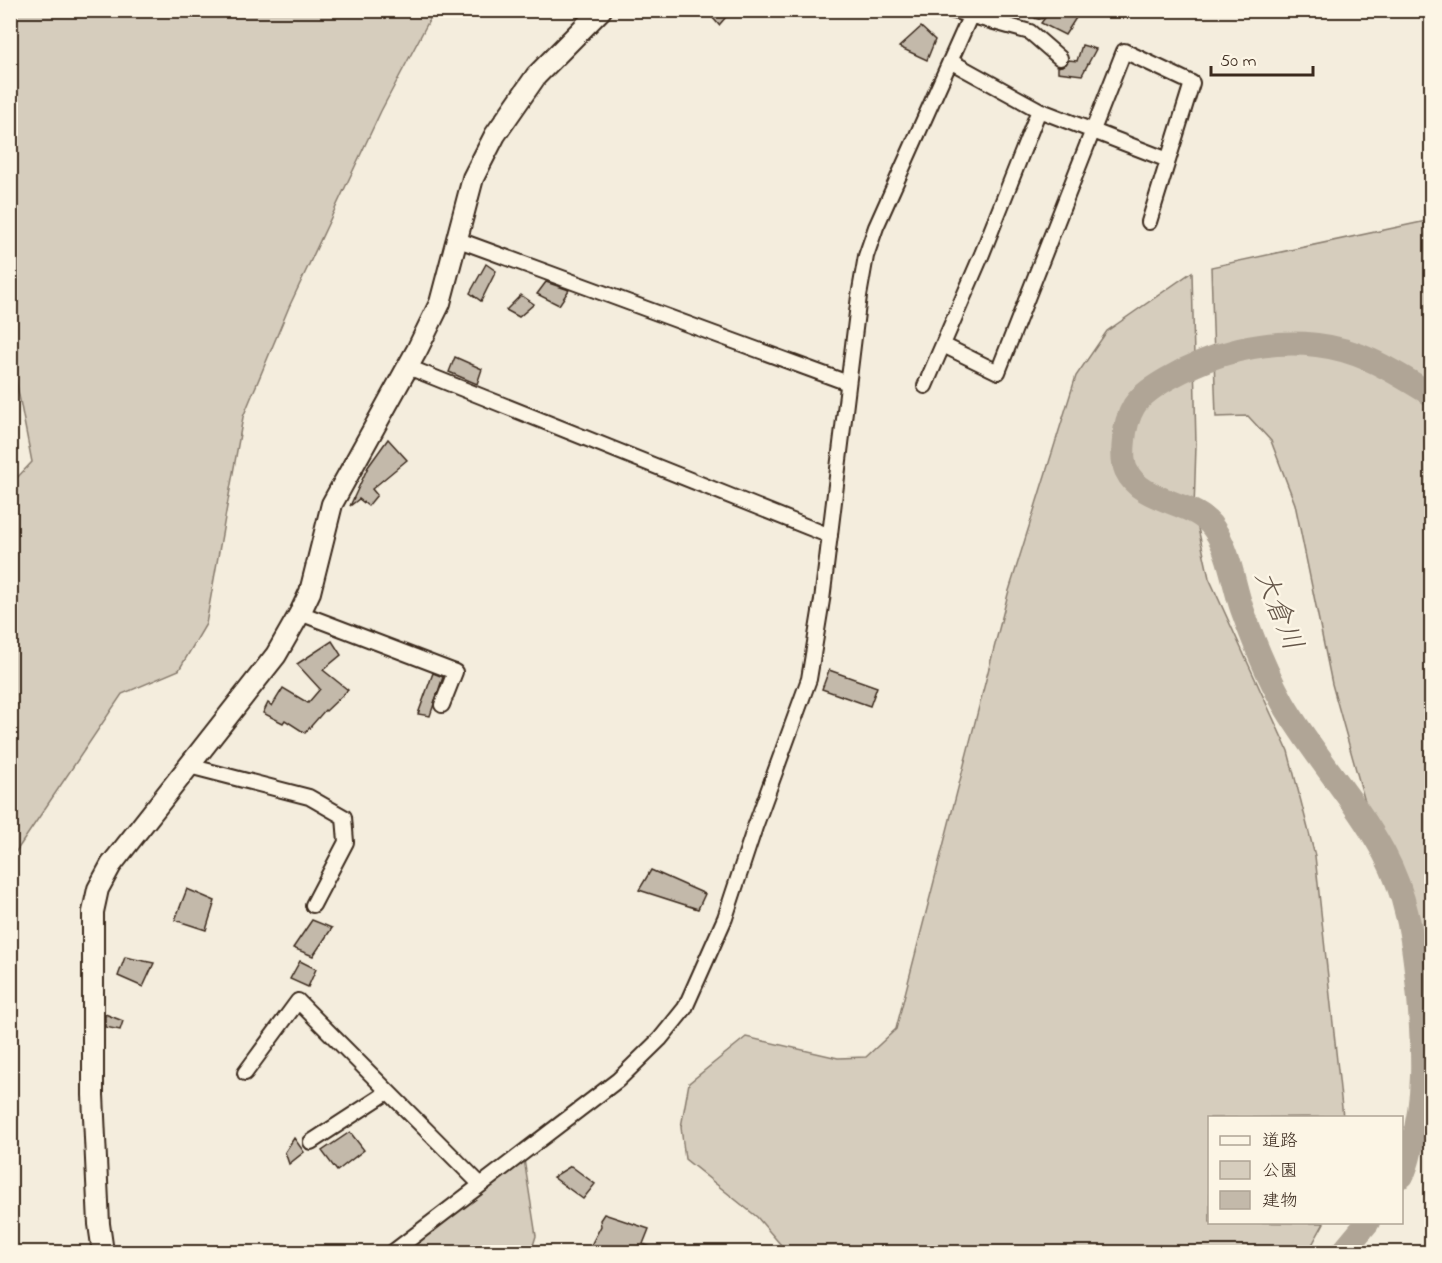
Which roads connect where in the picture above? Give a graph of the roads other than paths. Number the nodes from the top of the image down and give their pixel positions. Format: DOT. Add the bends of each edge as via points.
graph roads {
  1 [pos="601,10"];
  2 [pos="951,10"];
  3 [pos="972,13"];
  4 [pos="1060,58"];
  5 [pos="950,61"];
  6 [pos="1039,110"];
  7 [pos="1092,131"];
  8 [pos="1168,160"];
  9 [pos="1149,222"];
  10 [pos="456,239"];
  11 [pos="943,345"];
  12 [pos="408,367"];
  13 [pos="848,383"];
  14 [pos="925,386"];
  15 [pos="830,536"];
  16 [pos="300,613"];
  17 [pos="442,705"];
  18 [pos="189,766"];
  19 [pos="313,905"];
  20 [pos="245,1073"];
  21 [pos="388,1092"];
  22 [pos="311,1142"];
  23 [pos="480,1184"];
  24 [pos="103,1252"];
  25 [pos="393,1252"];
  1 -- 10 [label="street" via="536,76 495,135 473,178"];
  2 -- 3 [label="street"];
  3 -- 4 [label="street" via="1030,32"];
  3 -- 5 [label="street"];
  5 -- 6 [label="street"];
  5 -- 13 [label="street" via="866,256"];
  6 -- 7 [label="street"];
  6 -- 11 [label="street"];
  7 -- 8 [label="street"];
  7 -- 8 [label="street" via="1124,51 1192,83"];
  7 -- 11 [label="street" via="998,372"];
  8 -- 9 [label="street"];
  10 -- 12 [label="street" via="440,303"];
  10 -- 13 [label="street"];
  11 -- 14 [label="street"];
  12 -- 15 [label="street"];
  12 -- 16 [label="street" via="332,504 310,592"];
  13 -- 15 [label="street"];
  15 -- 23 [label="street" via="809,679 725,918 685,1008 618,1080"];
  16 -- 17 [label="street" via="454,672"];
  16 -- 18 [label="street" via="276,655"];
  18 -- 19 [label="street" via="309,797 344,817 346,842"];
  18 -- 24 [label="street" via="111,865 98,889 93,912 93,1095"];
  20 -- 21 [label="street" via="298,1001"];
  21 -- 22 [label="street"];
  21 -- 23 [label="street"];
  23 -- 25 [label="street"];
}
